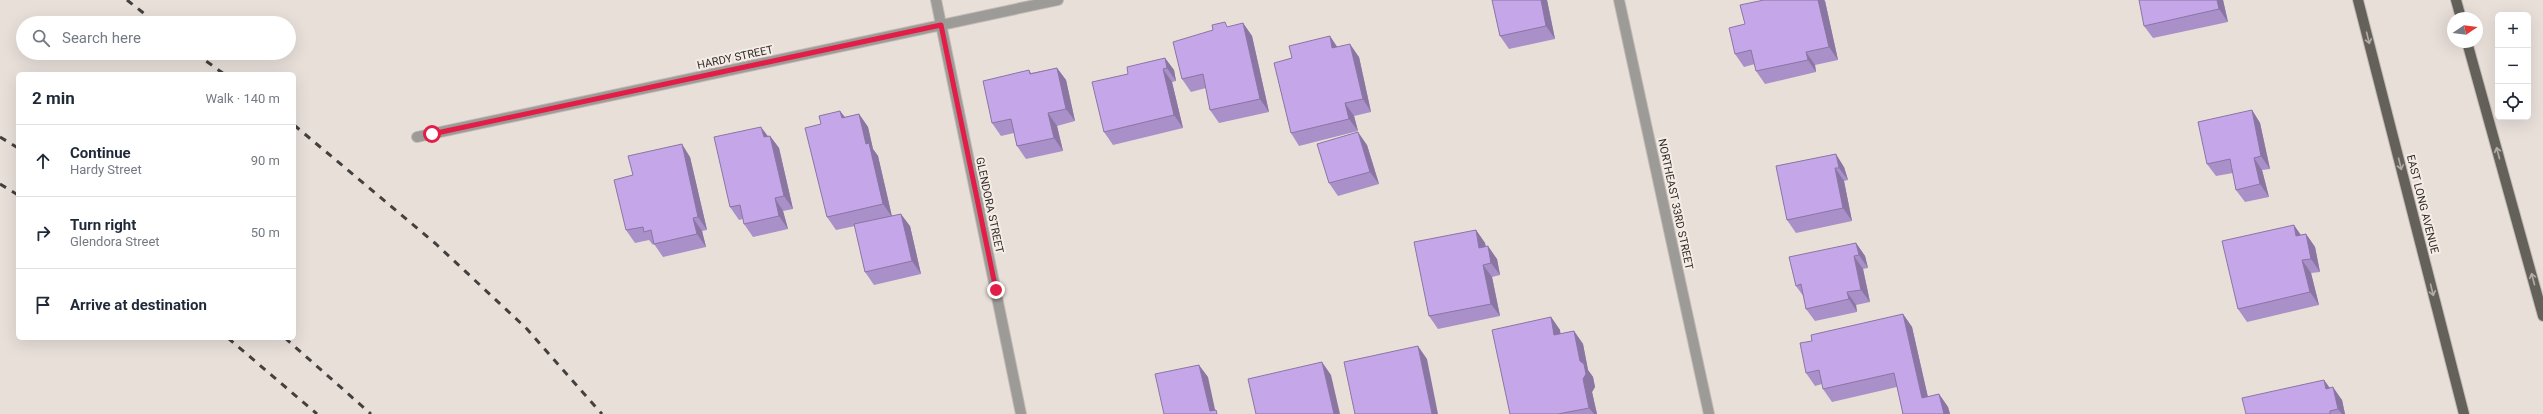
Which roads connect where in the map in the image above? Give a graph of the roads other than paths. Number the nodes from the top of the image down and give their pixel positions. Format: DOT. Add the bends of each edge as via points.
graph roads {
  1 [pos="936,0"];
  2 [pos="1058,0"];
  3 [pos="1619,0"];
  4 [pos="2358,0"];
  5 [pos="2456,0"];
  6 [pos="2459,12"];
  7 [pos="941,25"];
  8 [pos="2469,48"];
  9 [pos="417,137"];
  10 [pos="2543,316"];
  11 [pos="1021,414"];
  12 [pos="1709,414"];
  13 [pos="2464,414"];
  1 -- 7 [label="street, GLENDORA STREET"];
  2 -- 7 [label="street, HARDY STREET"];
  3 -- 12 [label="street, NORTHEAST 33RD STREET"];
  4 -- 13 [label="main road, EAST LONG AVENUE, one-way"];
  5 -- 6 [label="main road"];
  7 -- 9 [label="street, HARDY STREET"];
  7 -- 11 [label="street, GLENDORA STREET"];
  10 -- 8 [label="main road, one-way"];
}
